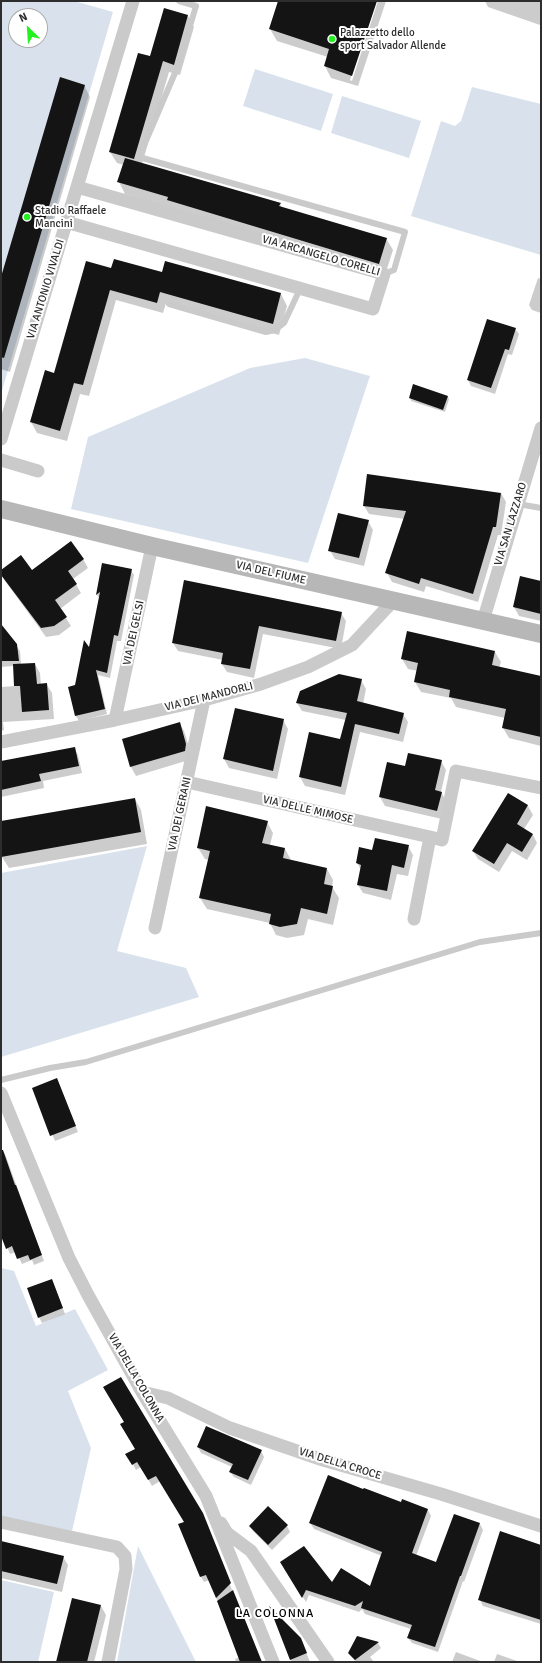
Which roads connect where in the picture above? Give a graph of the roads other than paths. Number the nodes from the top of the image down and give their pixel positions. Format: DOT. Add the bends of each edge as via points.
graph roads {
  1 [pos="133,1"];
  2 [pos="179,1"];
  3 [pos="77,187"];
  4 [pos="66,222"];
  5 [pos="384,274"];
  6 [pos="300,289"];
  7 [pos="168,304"];
  8 [pos="541,428"];
  9 [pos="1,439"];
  10 [pos="1,460"];
  11 [pos="38,471"];
  12 [pos="518,504"];
  13 [pos="541,508"];
  14 [pos="1,509"];
  15 [pos="152,546"];
  16 [pos="393,602"];
  17 [pos="483,621"];
  18 [pos="541,634"];
  19 [pos="204,700"];
  20 [pos="115,720"];
  21 [pos="1,742"];
  22 [pos="187,782"];
  23 [pos="541,788"];
  24 [pos="430,837"];
  25 [pos="414,919"];
  26 [pos="155,928"];
  27 [pos="541,933"];
  28 [pos="1,1080"];
  29 [pos="1,1093"];
  30 [pos="142,1392"];
  31 [pos="212,1510"];
  32 [pos="1,1522"];
  33 [pos="541,1526"];
  34 [pos="108,1662"];
  35 [pos="273,1662"];
  36 [pos="328,1662"];
  1 -- 3 [label="street, VIA ANTONIO VIVALDI"];
  2 -- 5 [label="lane" via="196,6 178,66 139,157 405,232 394,270"];
  3 -- 4 [label="street, VIA ANTONIO VIVALDI"];
  3 -- 5 [label="street, VIA ARCANGELO CORELLI"];
  4 -- 6 [label="street, VIA ARCANGELO CORELLI"];
  4 -- 9 [label="street, VIA ANTONIO VIVALDI"];
  5 -- 6 [label="street, VIA ARCANGELO CORELLI" via="373,309"];
  6 -- 7 [label="lane" via="284,323 275,330 266,332"];
  8 -- 12 [label="street, VIA SAN LAZZARO"];
  10 -- 11 [label="street"];
  12 -- 13 [label="lane"];
  12 -- 17 [label="street, VIA SAN LAZZARO"];
  14 -- 15 [label="street, VIA DEL FIUME"];
  15 -- 16 [label="street, VIA DEL FIUME"];
  15 -- 20 [label="street, VIA DEI GELSI"];
  16 -- 17 [label="street, VIA DEL FIUME"];
  16 -- 19 [label="street, VIA DEI MANDORLI" via="352,645 294,672"];
  17 -- 18 [label="street, VIA DEL FIUME"];
  19 -- 20 [label="street, VIA DEI MANDORLI"];
  19 -- 22 [label="street, VIA DEI GERANI"];
  20 -- 21 [label="street, VIA DEI MANDORLI"];
  22 -- 24 [label="street, VIA DELLE MIMOSE"];
  22 -- 26 [label="street, VIA DEI GERANI"];
  23 -- 24 [label="street" via="456,771 442,840"];
  24 -- 25 [label="street"];
  27 -- 28 [label="lane" via="480,942 86,1062"];
  29 -- 30 [label="street, VIA DELLA COLONNA" via="69,1258"];
  30 -- 31 [label="street, VIA DELLA COLONNA"];
  30 -- 33 [label="street, VIA DELLA CROCE" via="168,1398 230,1428 316,1458"];
  31 -- 35 [label="street, VIA DELLA COLONNA"];
  31 -- 36 [label="street" via="228,1533 251,1551"];
  32 -- 34 [label="street" via="117,1547 125,1556 126,1569"];
}
